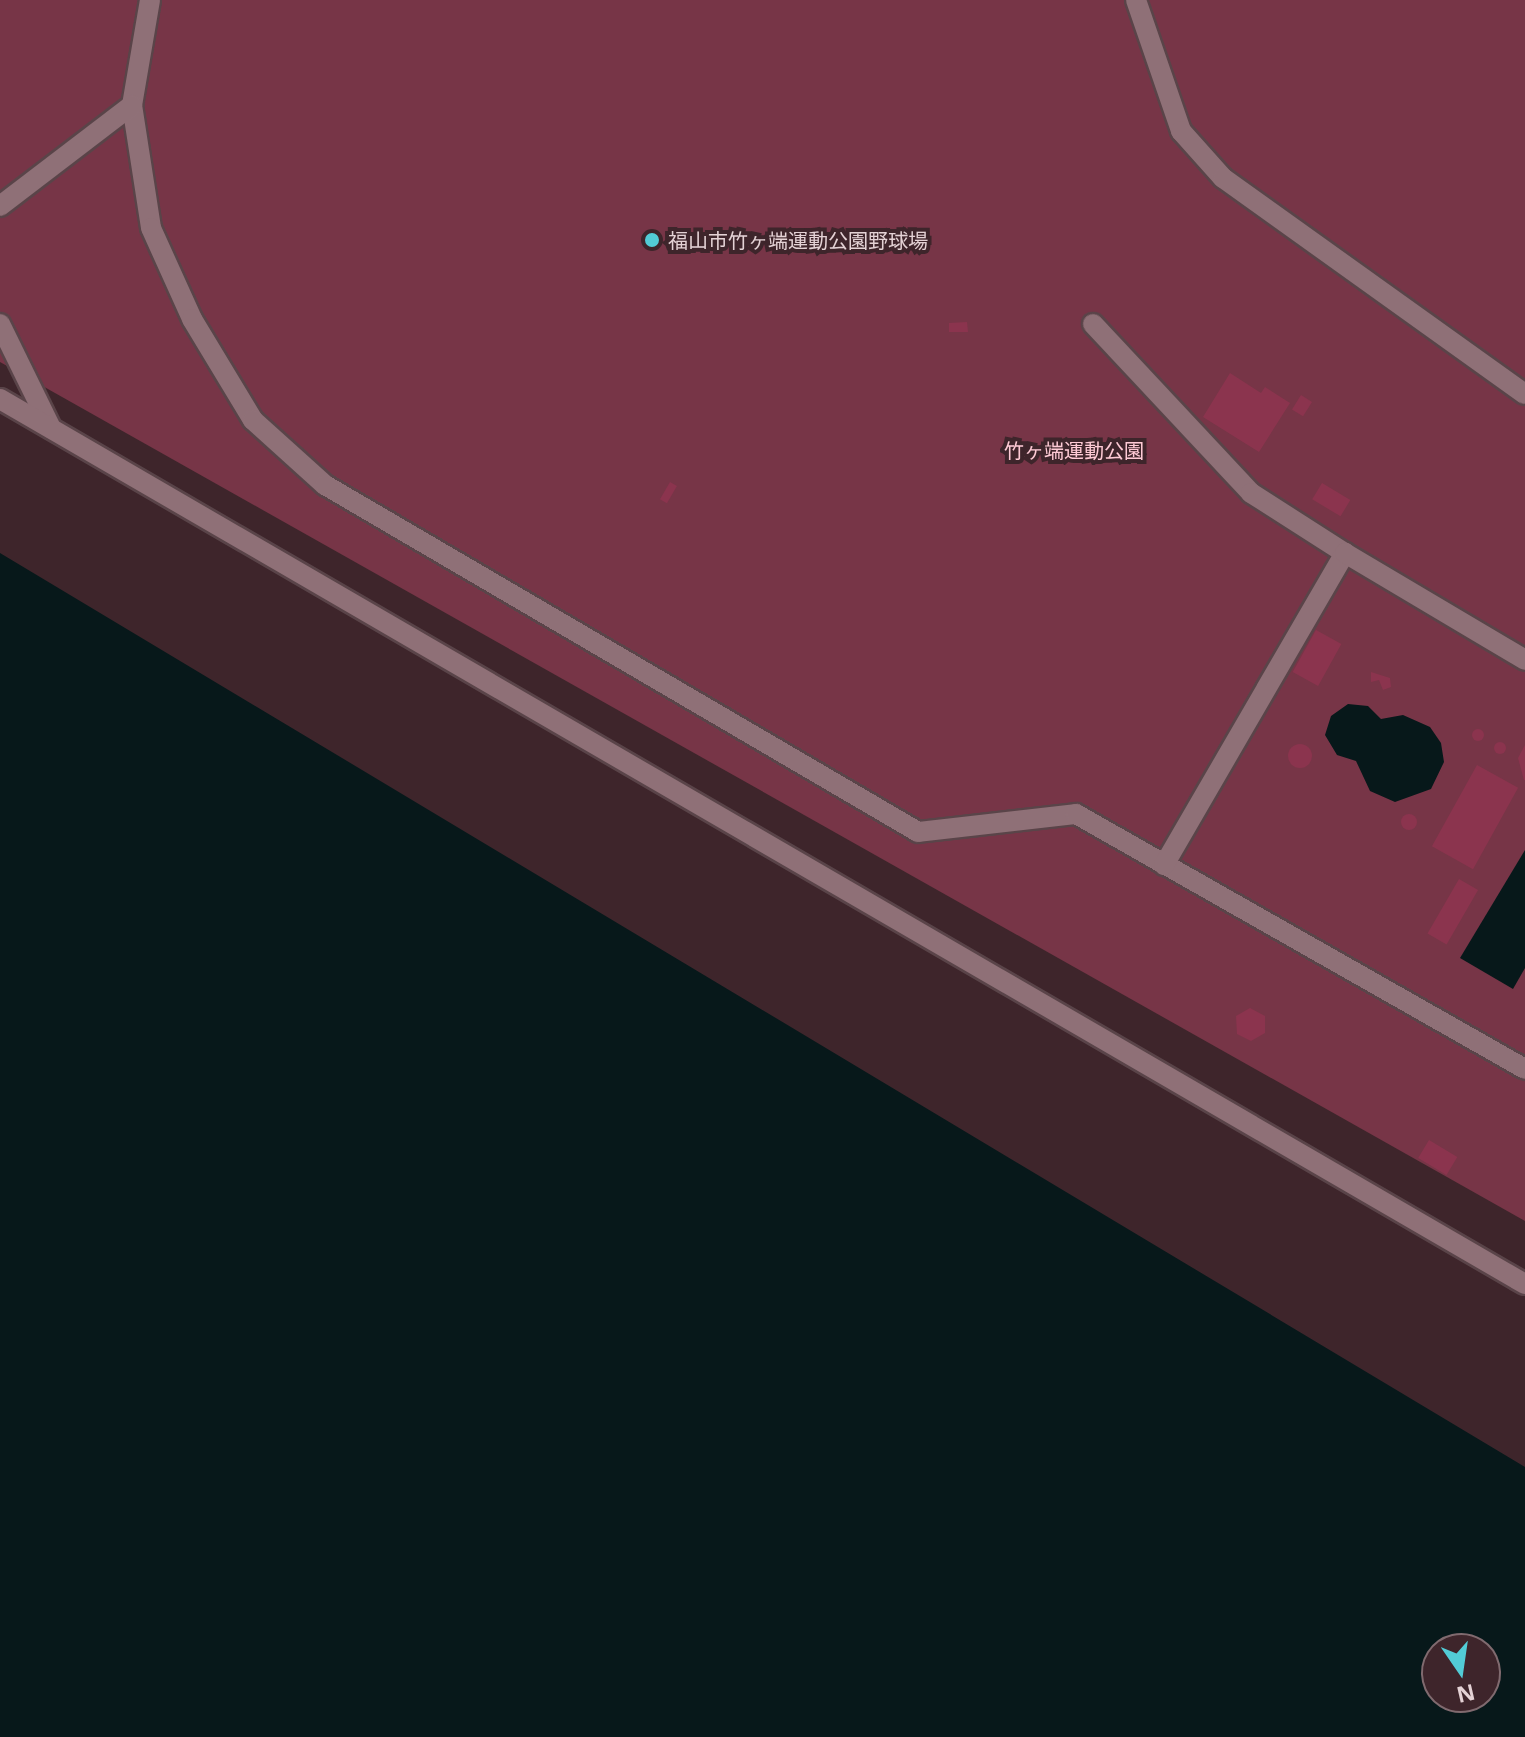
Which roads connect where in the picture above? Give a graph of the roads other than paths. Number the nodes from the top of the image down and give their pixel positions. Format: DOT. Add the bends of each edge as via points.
graph roads {
  1 [pos="150,0"];
  2 [pos="1136,0"];
  3 [pos="132,105"];
  4 [pos="0,206"];
  5 [pos="0,324"];
  6 [pos="1093,324"];
  7 [pos="1525,394"];
  8 [pos="0,399"];
  9 [pos="52,428"];
  10 [pos="1345,553"];
  11 [pos="1525,660"];
  12 [pos="1164,865"];
  13 [pos="1525,1069"];
  14 [pos="1525,1284"];
  1 -- 3 [label="street"];
  2 -- 7 [label="street" via="1181,131 1223,178"];
  3 -- 4 [label="street"];
  3 -- 12 [label="street" via="151,228 192,319 253,420 325,485 918,832 1076,814"];
  5 -- 9 [label="street"];
  6 -- 10 [label="street" via="1251,493"];
  8 -- 9 [label="street"];
  9 -- 14 [label="street"];
  10 -- 11 [label="street"];
  10 -- 12 [label="street"];
  12 -- 13 [label="street"];
}
